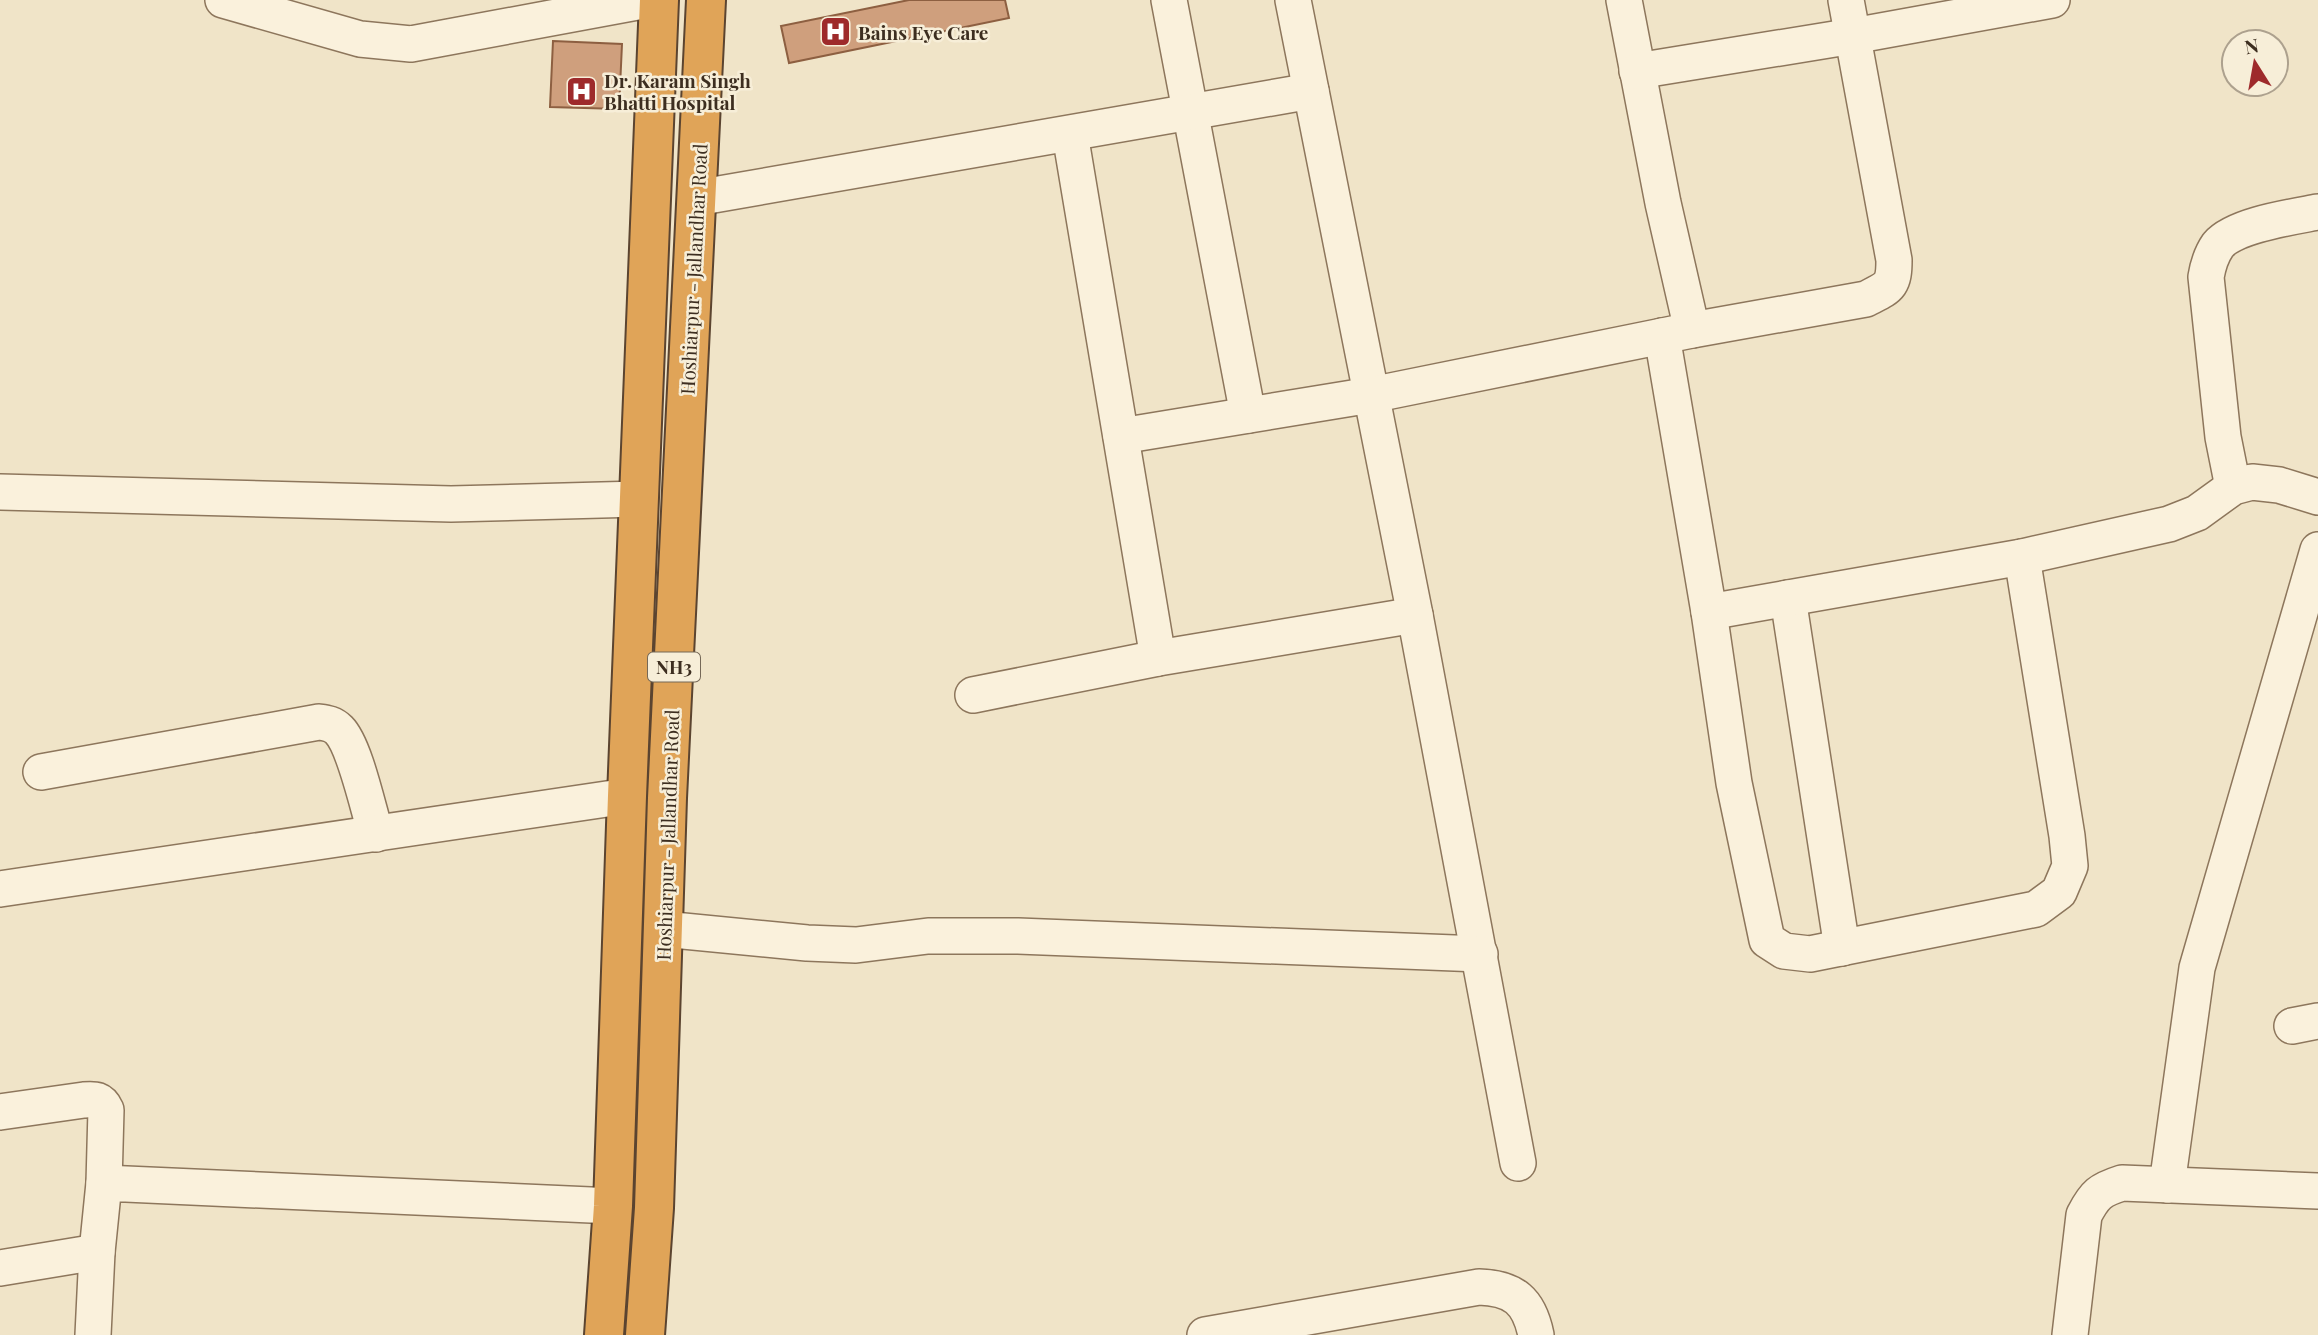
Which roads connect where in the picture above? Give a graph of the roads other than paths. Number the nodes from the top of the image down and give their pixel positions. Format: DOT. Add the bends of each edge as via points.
graph roads {
  1 [pos="223,0"];
  2 [pos="648,0"];
  3 [pos="659,0"];
  4 [pos="706,0"];
  5 [pos="1169,0"];
  6 [pos="1293,0"];
  7 [pos="1624,0"];
  8 [pos="1846,0"];
  9 [pos="2052,0"];
  10 [pos="1853,36"];
  11 [pos="1637,71"];
  12 [pos="1311,91"];
  13 [pos="1191,113"];
  14 [pos="1070,134"];
  15 [pos="696,198"];
  16 [pos="2318,212"];
  17 [pos="1677,333"];
  18 [pos="1371,395"];
  19 [pos="1248,415"];
  20 [pos="1121,436"];
  21 [pos="2233,487"];
  22 [pos="0,492"];
  23 [pos="2318,496"];
  24 [pos="639,499"];
  25 [pos="2318,550"];
  26 [pos="2022,557"];
  27 [pos="1788,598"];
  28 [pos="1709,612"];
  29 [pos="1415,615"];
  30 [pos="1158,658"];
  31 [pos="973,695"];
  32 [pos="41,772"];
  33 [pos="627,796"];
  34 [pos="376,834"];
  35 [pos="0,889"];
  36 [pos="663,929"];
  37 [pos="1842,948"];
  38 [pos="1480,954"];
  39 [pos="0,1112"];
  40 [pos="1518,1163"];
  41 [pos="104,1183"];
  42 [pos="2167,1185"];
  43 [pos="2318,1191"];
  44 [pos="613,1206"];
  45 [pos="97,1251"];
  46 [pos="0,1268"];
  47 [pos="93,1335"];
  48 [pos="604,1335"];
  49 [pos="645,1335"];
  50 [pos="1205,1335"];
  51 [pos="1536,1335"];
  52 [pos="2070,1335"];
  1 -- 2 [label="street" via="360,39 411,44"];
  3 -- 24 [label="highway, NH3"];
  4 -- 15 [label="highway, Hoshiarpur - Jallandhar Road / NH3"];
  5 -- 13 [label="street"];
  6 -- 12 [label="street"];
  7 -- 11 [label="street"];
  8 -- 10 [label="street"];
  9 -- 10 [label="street"];
  10 -- 11 [label="street"];
  10 -- 17 [label="street" via="1894,278 1886,289 1866,299"];
  11 -- 17 [label="street" via="1663,204"];
  12 -- 13 [label="street"];
  12 -- 18 [label="street"];
  13 -- 14 [label="street"];
  13 -- 19 [label="street"];
  14 -- 15 [label="street"];
  14 -- 20 [label="street"];
  15 -- 36 [label="highway, Hoshiarpur - Jallandhar Road / NH3"];
  16 -- 21 [label="street" via="2235,232 2219,244 2209,261 2223,437"];
  17 -- 18 [label="street"];
  17 -- 28 [label="street"];
  18 -- 19 [label="street"];
  18 -- 29 [label="street"];
  19 -- 20 [label="street"];
  20 -- 30 [label="street"];
  21 -- 23 [label="street" via="2252,482"];
  21 -- 26 [label="street" via="2197,513 2169,524"];
  22 -- 24 [label="street" via="451,504"];
  24 -- 33 [label="highway, NH3"];
  25 -- 42 [label="street" via="2197,968"];
  26 -- 27 [label="street"];
  26 -- 37 [label="street" via="2067,836 2070,866 2059,892 2036,908"];
  27 -- 28 [label="street"];
  27 -- 37 [label="street"];
  28 -- 37 [label="street" via="1734,783 1768,940 1784,951 1810,954"];
  29 -- 30 [label="street"];
  29 -- 38 [label="street"];
  30 -- 31 [label="street"];
  32 -- 34 [label="street" via="318,722 332,724 350,749"];
  33 -- 34 [label="street"];
  33 -- 44 [label="highway, NH3"];
  34 -- 35 [label="street"];
  36 -- 38 [label="street" via="856,945 928,936 1018,936"];
  36 -- 49 [label="highway, Hoshiarpur - Jallandhar Road / NH3"];
  38 -- 40 [label="street"];
  39 -- 41 [label="street" via="84,1100 103,1103"];
  41 -- 44 [label="street"];
  41 -- 45 [label="street"];
  42 -- 43 [label="street"];
  42 -- 52 [label="street" via="2122,1184 2102,1190 2092,1200 2084,1215"];
  44 -- 48 [label="highway, NH3"];
  45 -- 46 [label="street"];
  45 -- 47 [label="street"];
  50 -- 51 [label="street" via="1479,1287 1510,1292 1528,1311"];
}
